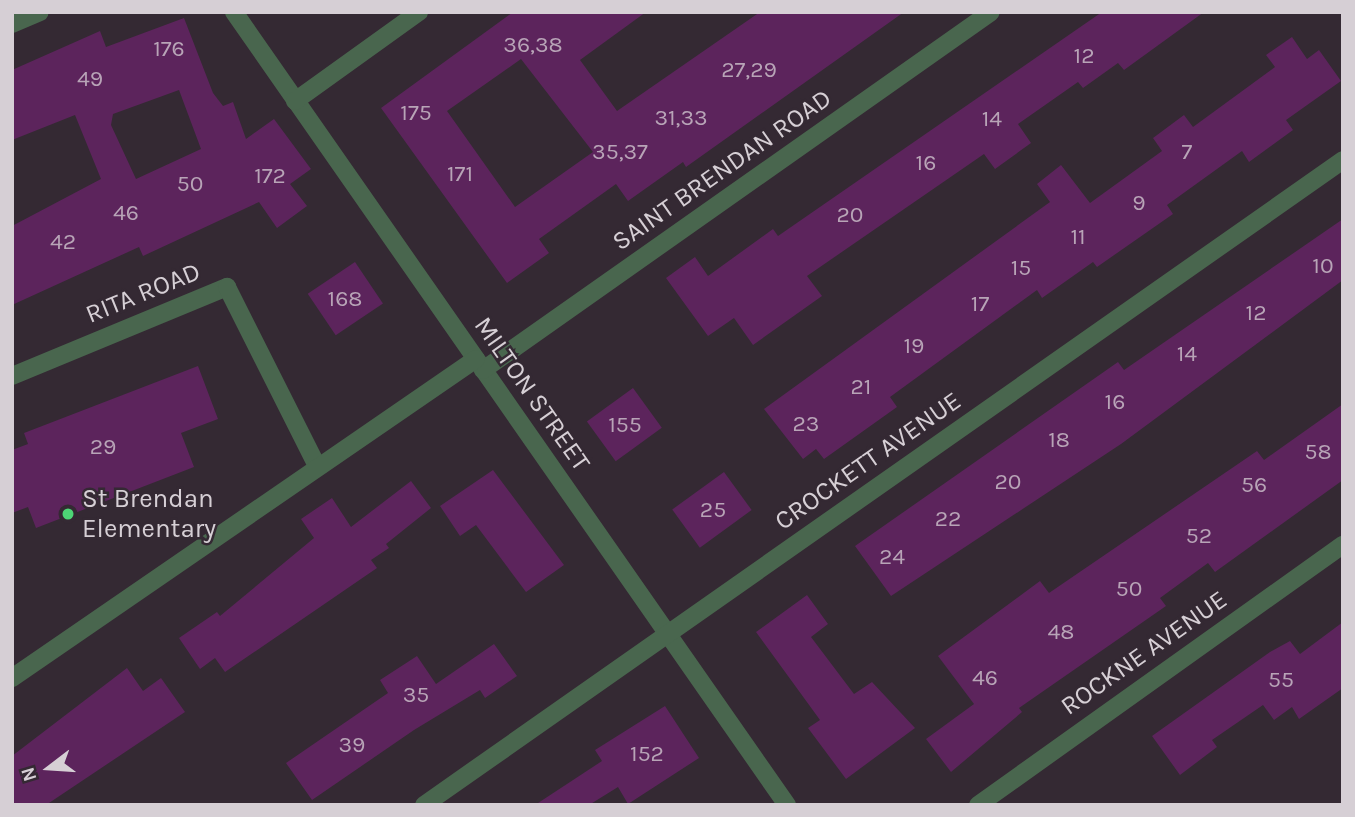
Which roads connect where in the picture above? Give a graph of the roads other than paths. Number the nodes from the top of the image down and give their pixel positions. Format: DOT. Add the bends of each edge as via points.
graph roads {
  1 [pos="40,12"];
  2 [pos="234,12"];
  3 [pos="419,12"];
  4 [pos="991,12"];
  5 [pos="12,24"];
  6 [pos="295,100"];
  7 [pos="1343,160"];
  8 [pos="479,364"];
  9 [pos="12,376"];
  10 [pos="316,464"];
  11 [pos="1343,545"];
  12 [pos="667,634"];
  13 [pos="12,678"];
  14 [pos="424,805"];
  15 [pos="786,805"];
  16 [pos="978,805"];
  1 -- 5 [label="street"];
  2 -- 6 [label="street, MILTON STREET"];
  3 -- 6 [label="street"];
  4 -- 8 [label="street, SAINT BRENDAN ROAD"];
  6 -- 8 [label="street, MILTON STREET"];
  7 -- 12 [label="street, CROCKETT AVENUE"];
  8 -- 10 [label="street, SAINT BRENDAN ROAD"];
  8 -- 12 [label="street, MILTON STREET"];
  9 -- 10 [label="street, RITA ROAD" via="227,287"];
  10 -- 13 [label="street, SAINT BRENDAN ROAD"];
  11 -- 16 [label="street, ROCKNE AVENUE"];
  12 -- 14 [label="street, CROCKETT AVENUE"];
  12 -- 15 [label="street, MILTON STREET"];
}
